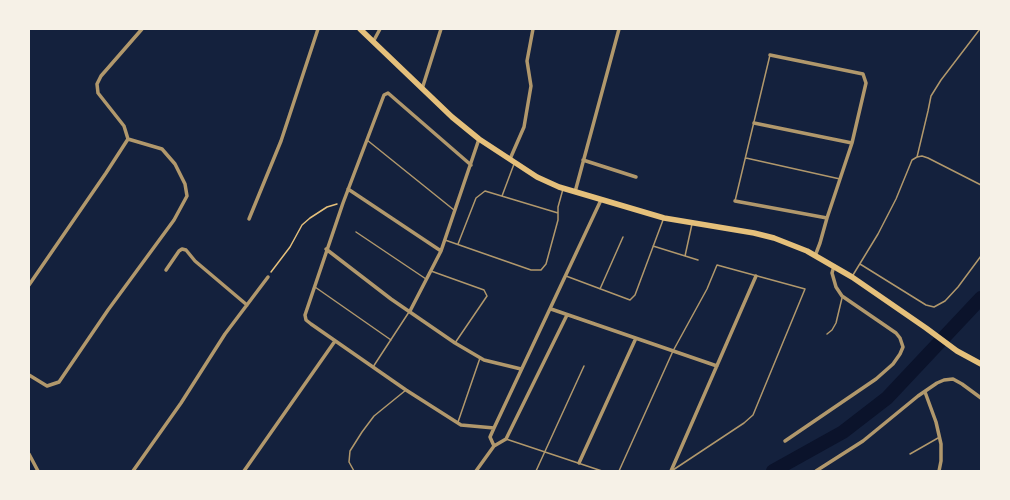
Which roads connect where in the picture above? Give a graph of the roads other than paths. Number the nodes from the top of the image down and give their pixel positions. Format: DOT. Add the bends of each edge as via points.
graph roads {
  1 [pos="142,29"];
  2 [pos="318,29"];
  3 [pos="360,29"];
  4 [pos="380,29"];
  5 [pos="441,29"];
  6 [pos="532,29"];
  7 [pos="619,29"];
  8 [pos="980,29"];
  9 [pos="373,42"];
  10 [pos="770,55"];
  11 [pos="422,89"];
  12 [pos="754,123"];
  13 [pos="128,139"];
  14 [pos="479,139"];
  15 [pos="367,140"];
  16 [pos="852,143"];
  17 [pos="916,156"];
  18 [pos="746,158"];
  19 [pos="583,160"];
  20 [pos="513,161"];
  21 [pos="471,165"];
  22 [pos="636,177"];
  23 [pos="840,179"];
  24 [pos="981,185"];
  25 [pos="564,188"];
  26 [pos="348,189"];
  27 [pos="575,192"];
  28 [pos="502,196"];
  29 [pos="601,200"];
  30 [pos="735,201"];
  31 [pos="455,211"];
  32 [pos="558,213"];
  33 [pos="664,218"];
  34 [pos="827,218"];
  35 [pos="249,219"];
  36 [pos="692,223"];
  37 [pos="356,232"];
  38 [pos="623,236"];
  39 [pos="445,240"];
  40 [pos="458,244"];
  41 [pos="653,246"];
  42 [pos="326,250"];
  43 [pos="441,251"];
  44 [pos="685,256"];
  45 [pos="815,256"];
  46 [pos="981,256"];
  47 [pos="698,260"];
  48 [pos="860,264"];
  49 [pos="834,266"];
  50 [pos="166,270"];
  51 [pos="431,271"];
  52 [pos="566,276"];
  53 [pos="756,276"];
  54 [pos="268,277"];
  55 [pos="852,277"];
  56 [pos="426,279"];
  57 [pos="29,286"];
  58 [pos="314,286"];
  59 [pos="600,289"];
  60 [pos="842,296"];
  61 [pos="247,305"];
  62 [pos="550,309"];
  63 [pos="410,311"];
  64 [pos="567,314"];
  65 [pos="827,334"];
  66 [pos="636,338"];
  67 [pos="335,340"];
  68 [pos="391,340"];
  69 [pos="455,343"];
  70 [pos="674,351"];
  71 [pos="480,358"];
  72 [pos="975,361"];
  73 [pos="981,364"];
  74 [pos="584,366"];
  75 [pos="717,366"];
  76 [pos="373,367"];
  77 [pos="981,368"];
  78 [pos="521,369"];
  79 [pos="29,375"];
  80 [pos="406,390"];
  81 [pos="924,392"];
  82 [pos="981,398"];
  83 [pos="457,423"];
  84 [pos="494,428"];
  85 [pos="939,438"];
  86 [pos="506,439"];
  87 [pos="785,441"];
  88 [pos="494,446"];
  89 [pos="544,452"];
  90 [pos="29,454"];
  91 [pos="910,454"];
  92 [pos="579,463"];
  93 [pos="38,471"];
  94 [pos="133,471"];
  95 [pos="244,471"];
  96 [pos="354,471"];
  97 [pos="476,471"];
  98 [pos="536,471"];
  99 [pos="602,471"];
  100 [pos="619,471"];
  101 [pos="671,471"];
  102 [pos="816,471"];
  103 [pos="939,471"];
  1 -- 13 [label="street" via="101,76 98,84 98,93 124,126"];
  2 -- 35 [label="street" via="281,141"];
  3 -- 9 [label="main road"];
  4 -- 9 [label="street"];
  5 -- 11 [label="street"];
  6 -- 20 [label="street" via="527,61 531,86 524,127"];
  7 -- 19 [label="street"];
  8 -- 17 [label="lane" via="940,80 931,96"];
  9 -- 11 [label="main road"];
  10 -- 12 [label="lane"];
  10 -- 16 [label="street" via="863,74 866,83"];
  11 -- 14 [label="main road"];
  12 -- 16 [label="street"];
  12 -- 18 [label="lane"];
  13 -- 57 [label="street"];
  13 -- 79 [label="street" via="162,149 175,164 185,184 187,196 174,220 59,382 47,386"];
  14 -- 20 [label="main road"];
  14 -- 21 [label="street"];
  15 -- 21 [label="street" via="384,95 388,93"];
  15 -- 26 [label="street"];
  15 -- 31 [label="lane"];
  16 -- 23 [label="street"];
  17 -- 24 [label="lane" via="928,158"];
  17 -- 48 [label="lane" via="878,234"];
  18 -- 23 [label="lane"];
  18 -- 30 [label="lane"];
  19 -- 22 [label="street"];
  19 -- 27 [label="street"];
  20 -- 25 [label="main road" via="537,177"];
  20 -- 28 [label="lane"];
  21 -- 31 [label="street"];
  23 -- 34 [label="street"];
  25 -- 27 [label="main road"];
  25 -- 32 [label="lane"];
  26 -- 42 [label="street"];
  26 -- 43 [label="street"];
  27 -- 29 [label="main road"];
  28 -- 32 [label="lane"];
  28 -- 40 [label="lane" via="485,191 476,198"];
  29 -- 33 [label="main road"];
  29 -- 52 [label="street"];
  30 -- 34 [label="street"];
  31 -- 39 [label="street"];
  32 -- 40 [label="lane" via="546,264 541,270 531,270"];
  33 -- 36 [label="main road"];
  33 -- 41 [label="lane"];
  34 -- 45 [label="street"];
  36 -- 44 [label="lane"];
  36 -- 45 [label="main road" via="774,238"];
  37 -- 56 [label="lane"];
  38 -- 59 [label="lane"];
  39 -- 40 [label="lane"];
  39 -- 43 [label="street"];
  41 -- 44 [label="lane"];
  41 -- 59 [label="lane" via="635,295 630,300"];
  42 -- 58 [label="street"];
  42 -- 63 [label="street"];
  43 -- 51 [label="street"];
  44 -- 47 [label="lane"];
  45 -- 49 [label="main road"];
  46 -- 48 [label="lane" via="958,287 945,301 934,307 926,305"];
  48 -- 55 [label="lane"];
  49 -- 55 [label="main road"];
  49 -- 60 [label="street" via="832,273"];
  50 -- 61 [label="street" via="179,251 186,250"];
  51 -- 56 [label="street"];
  51 -- 69 [label="lane" via="484,290 487,296"];
  52 -- 59 [label="lane"];
  52 -- 62 [label="street"];
  53 -- 70 [label="lane" via="717,265"];
  53 -- 75 [label="street"];
  53 -- 101 [label="lane" via="805,289 753,415 744,424"];
  54 -- 61 [label="street"];
  55 -- 72 [label="main road"];
  56 -- 63 [label="street"];
  58 -- 67 [label="street" via="304,315 306,320"];
  58 -- 68 [label="lane"];
  60 -- 65 [label="lane" via="836,323"];
  60 -- 87 [label="street" via="896,333 903,347 893,364 876,379"];
  61 -- 94 [label="street"];
  62 -- 64 [label="street"];
  62 -- 78 [label="street"];
  63 -- 68 [label="lane"];
  63 -- 69 [label="street"];
  64 -- 66 [label="street"];
  64 -- 86 [label="street"];
  66 -- 70 [label="street"];
  66 -- 92 [label="street"];
  67 -- 76 [label="street"];
  67 -- 95 [label="street"];
  68 -- 76 [label="lane"];
  69 -- 71 [label="street"];
  70 -- 75 [label="street"];
  70 -- 100 [label="lane"];
  71 -- 78 [label="street"];
  71 -- 83 [label="lane"];
  72 -- 73 [label="main road"];
  72 -- 77 [label="main road"];
  74 -- 89 [label="lane"];
  75 -- 101 [label="street"];
  76 -- 80 [label="street"];
  78 -- 84 [label="street"];
  80 -- 83 [label="street"];
  80 -- 96 [label="lane" via="374,416 362,432 350,451 349,462"];
  81 -- 82 [label="street" via="944,380 953,380"];
  81 -- 85 [label="street" via="936,422"];
  81 -- 102 [label="street" via="863,441"];
  83 -- 84 [label="street"];
  84 -- 88 [label="street" via="490,437"];
  85 -- 91 [label="lane"];
  85 -- 103 [label="street"];
  86 -- 88 [label="street"];
  86 -- 89 [label="lane"];
  88 -- 97 [label="street"];
  89 -- 92 [label="lane"];
  89 -- 98 [label="lane"];
  90 -- 93 [label="street"];
  92 -- 99 [label="lane"];
}
